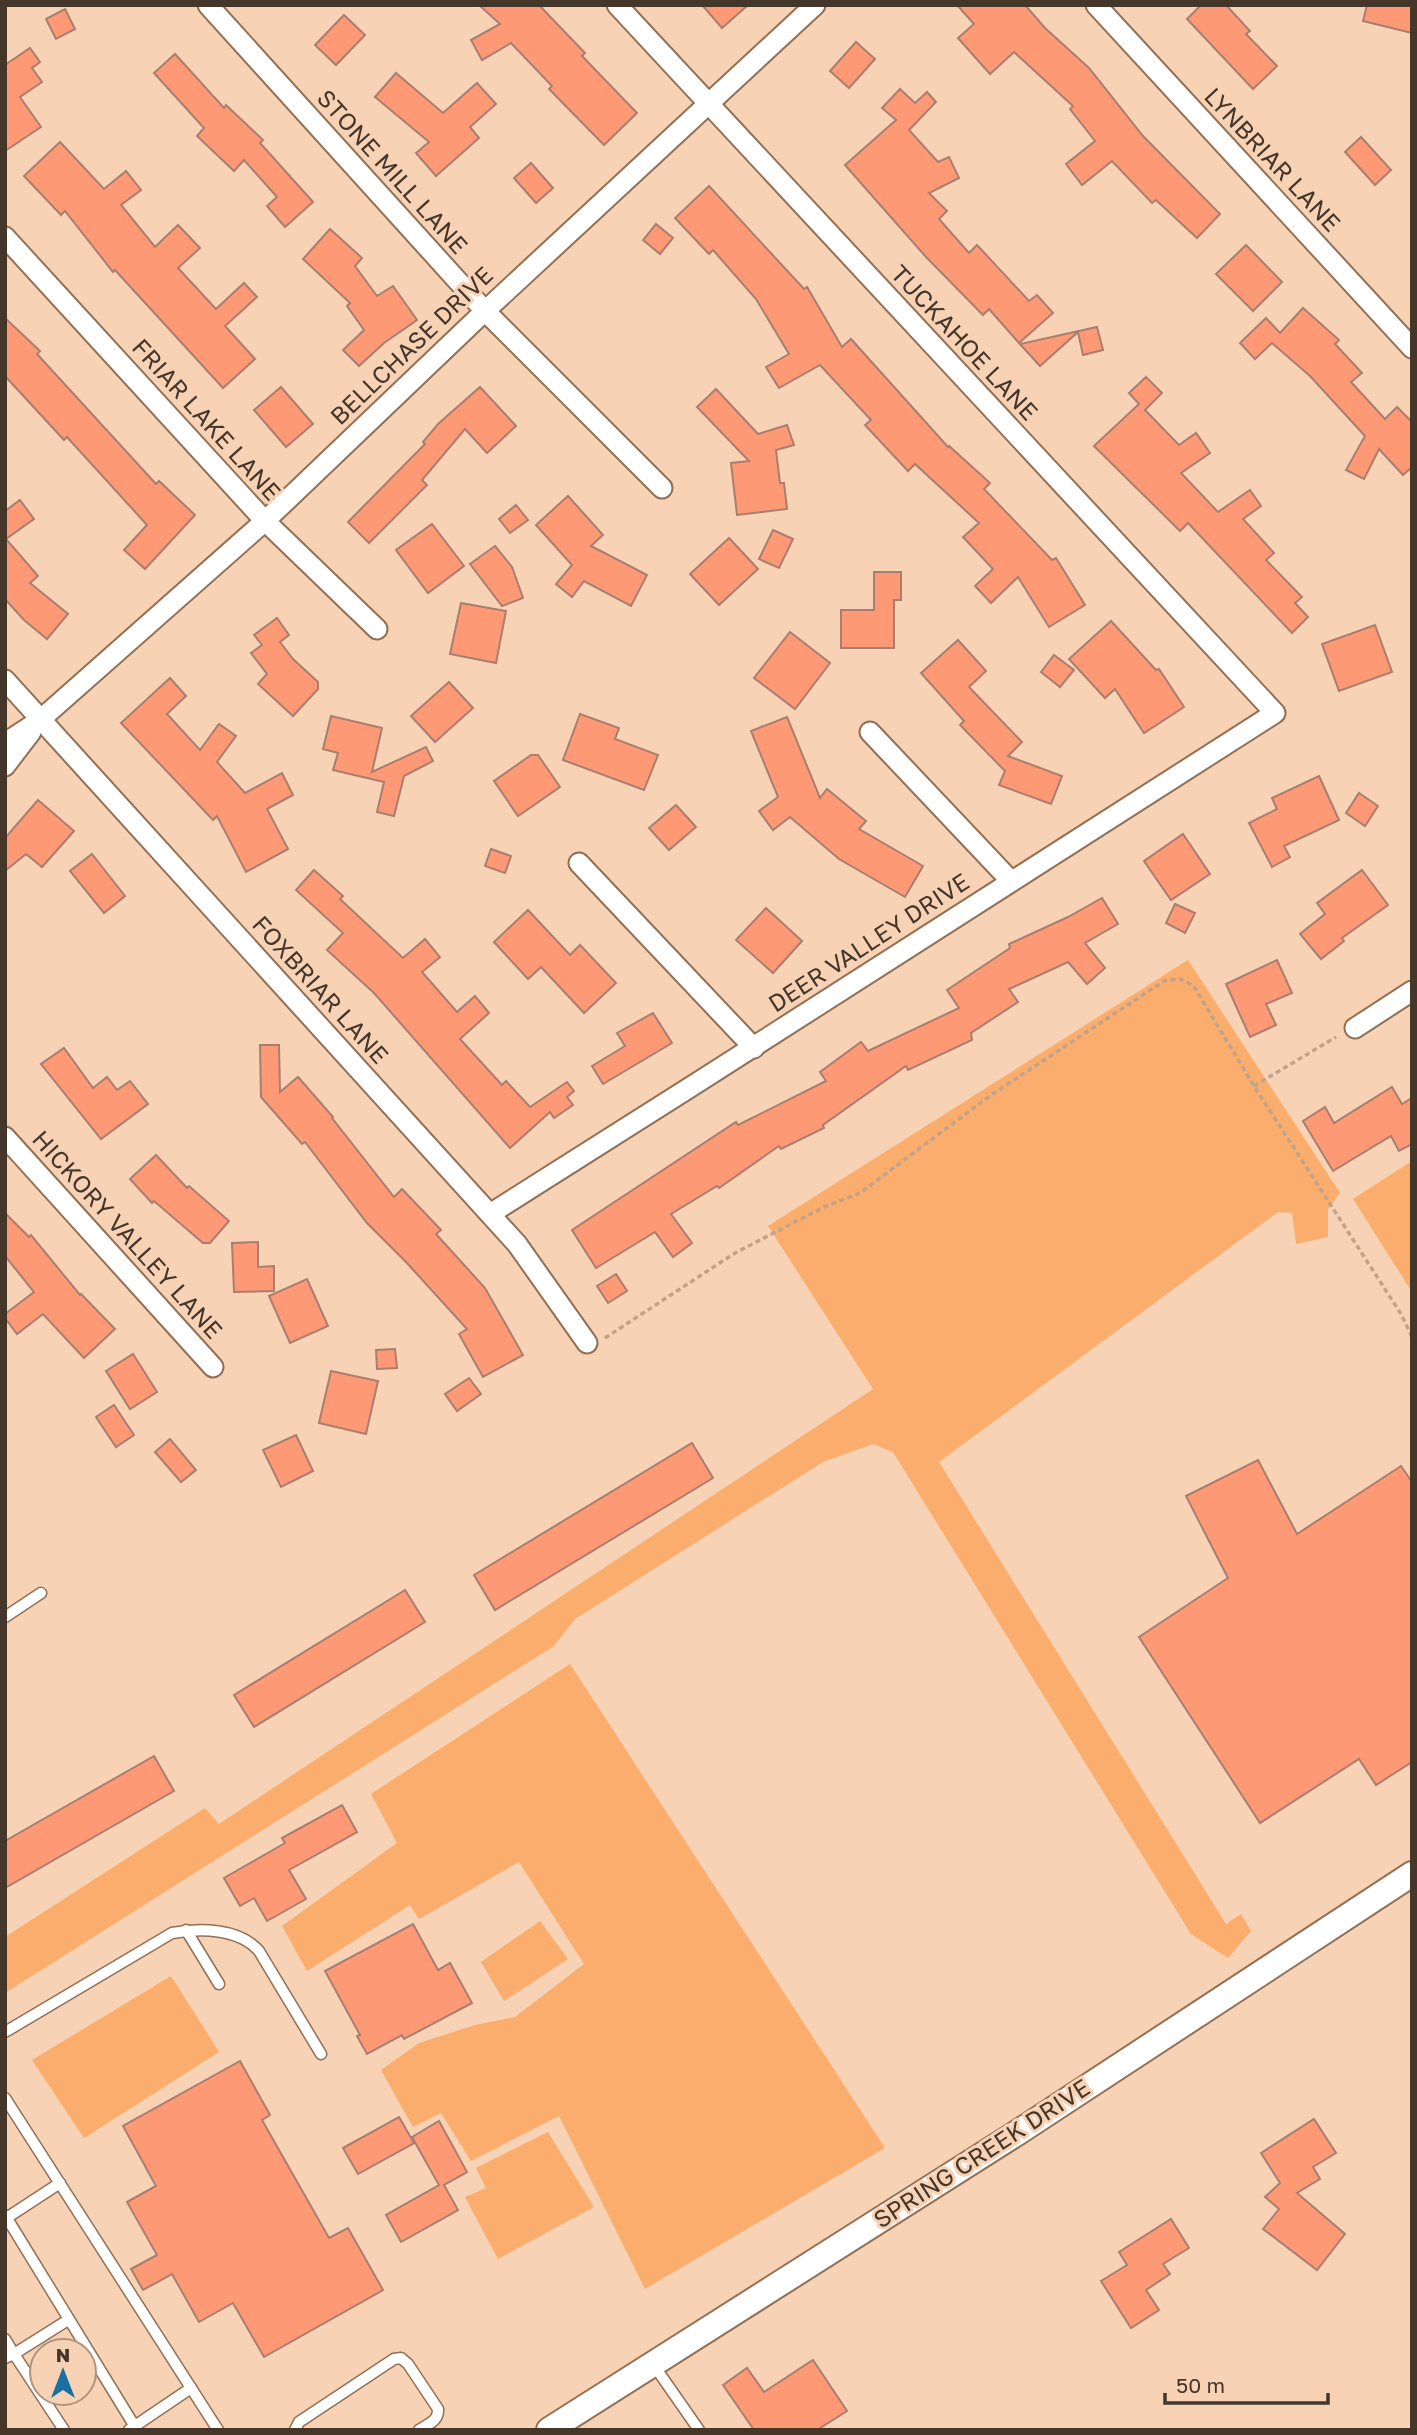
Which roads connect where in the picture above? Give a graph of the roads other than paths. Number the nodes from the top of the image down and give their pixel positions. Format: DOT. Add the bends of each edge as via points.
graph roads {
  1 [pos="208,5"];
  2 [pos="617,5"];
  3 [pos="815,5"];
  4 [pos="1096,5"];
  5 [pos="708,103"];
  6 [pos="5,237"];
  7 [pos="485,311"];
  8 [pos="1412,348"];
  9 [pos="662,488"];
  10 [pos="265,521"];
  11 [pos="377,629"];
  12 [pos="5,680"];
  13 [pos="1275,713"];
  14 [pos="40,720"];
  15 [pos="870,732"];
  16 [pos="5,743"];
  17 [pos="5,766"];
  18 [pos="579,863"];
  19 [pos="1010,880"];
  20 [pos="1412,991"];
  21 [pos="1354,1028"];
  22 [pos="754,1048"];
  23 [pos="5,1137"];
  24 [pos="490,1214"];
  25 [pos="587,1343"];
  26 [pos="213,1367"];
  27 [pos="41,1593"];
  28 [pos="5,1617"];
  29 [pos="1412,1874"];
  30 [pos="186,1930"];
  31 [pos="219,1984"];
  32 [pos="5,2032"];
  33 [pos="321,2054"];
  34 [pos="5,2098"];
  35 [pos="60,2183"];
  36 [pos="6,2217"];
  37 [pos="68,2320"];
  38 [pos="5,2339"];
  39 [pos="10,2356"];
  40 [pos="653,2364"];
  41 [pos="191,2388"];
  42 [pos="134,2428"];
  43 [pos="64,2430"];
  44 [pos="218,2430"];
  45 [pos="295,2430"];
  46 [pos="419,2430"];
  47 [pos="549,2430"];
  48 [pos="699,2430"];
  1 -- 7 [label="street, STONE MILL LANE"];
  2 -- 5 [label="street, TUCKAHOE LANE"];
  3 -- 5 [label="street, BELLCHASE DRIVE"];
  4 -- 8 [label="street, LYNBRIAR LANE"];
  5 -- 7 [label="street, BELLCHASE DRIVE"];
  5 -- 13 [label="street, TUCKAHOE LANE"];
  6 -- 10 [label="street, FRIAR LAKE LANE"];
  7 -- 9 [label="street, STONE MILL LANE"];
  7 -- 10 [label="street, BELLCHASE DRIVE"];
  10 -- 11 [label="street, FRIAR LAKE LANE"];
  10 -- 14 [label="street, BELLCHASE DRIVE"];
  12 -- 14 [label="street, FOXBRIAR LANE"];
  13 -- 19 [label="street, DEER VALLEY DRIVE"];
  14 -- 16 [label="street, BELLCHASE DRIVE"];
  14 -- 17 [label="street, BELLCHASE DRIVE"];
  14 -- 24 [label="street, FOXBRIAR LANE"];
  15 -- 19 [label="street"];
  18 -- 22 [label="street"];
  19 -- 22 [label="street, DEER VALLEY DRIVE"];
  20 -- 21 [label="street"];
  22 -- 24 [label="street, DEER VALLEY DRIVE"];
  23 -- 26 [label="street, HICKORY VALLEY LANE"];
  24 -- 25 [label="street, FOXBRIAR LANE" via="517,1244"];
  27 -- 28 [label="lane"];
  29 -- 40 [label="street, SPRING CREEK DRIVE"];
  30 -- 31 [label="lane"];
  30 -- 32 [label="lane" via="172,1933"];
  30 -- 33 [label="lane" via="237,1935 251,1941"];
  34 -- 35 [label="lane"];
  35 -- 36 [label="lane"];
  35 -- 41 [label="lane"];
  36 -- 37 [label="lane"];
  37 -- 39 [label="lane"];
  37 -- 42 [label="lane"];
  38 -- 39 [label="lane"];
  39 -- 43 [label="lane"];
  40 -- 47 [label="street, SPRING CREEK DRIVE"];
  40 -- 48 [label="lane"];
  41 -- 42 [label="lane"];
  41 -- 44 [label="lane"];
  45 -- 46 [label="lane" via="299,2422 401,2358 438,2409 436,2420"];
}
